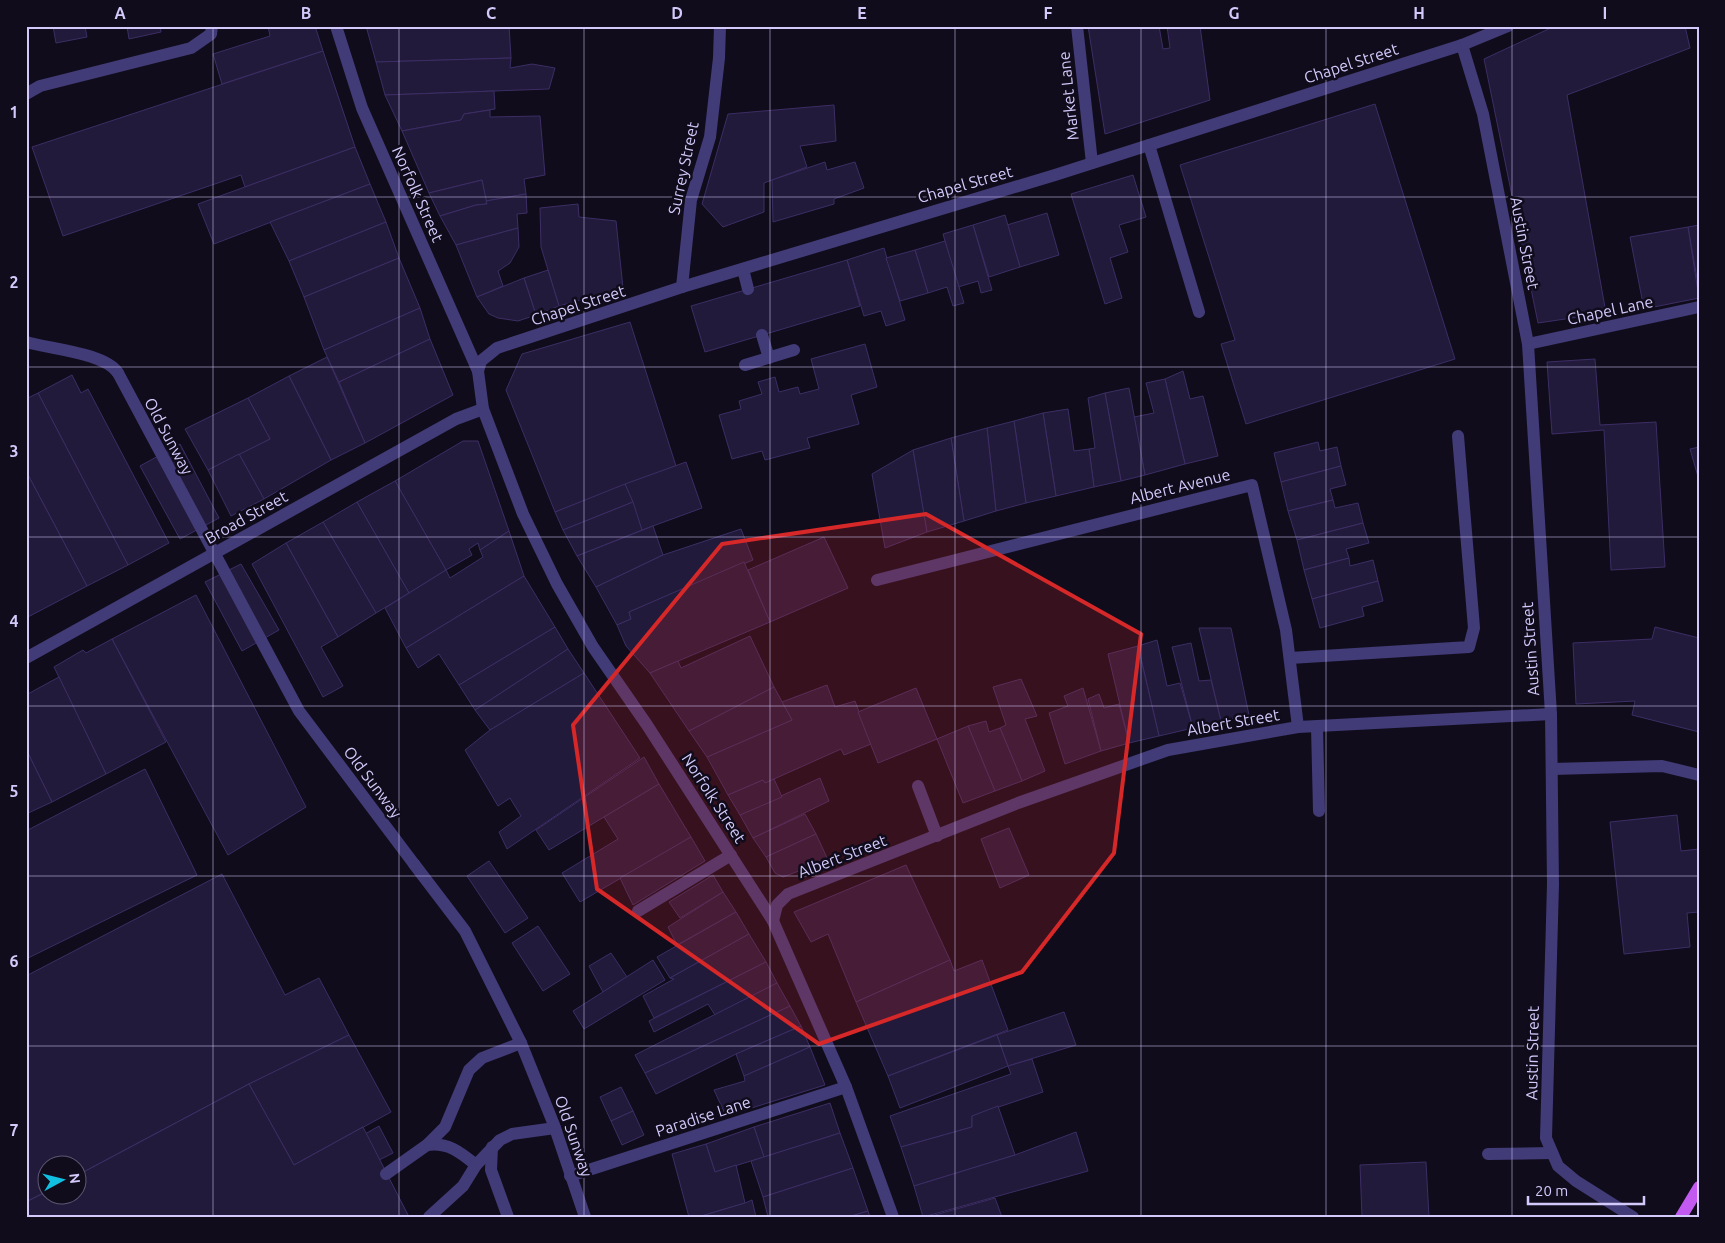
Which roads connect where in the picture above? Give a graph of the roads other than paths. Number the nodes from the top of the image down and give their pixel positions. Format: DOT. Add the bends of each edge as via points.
graph roads {
  1 [pos="212,26"];
  2 [pos="336,26"];
  3 [pos="720,26"];
  4 [pos="1077,26"];
  5 [pos="1508,26"];
  6 [pos="1462,45"];
  7 [pos="26,94"];
  8 [pos="1149,145"];
  9 [pos="1092,163"];
  10 [pos="743,269"];
  11 [pos="682,288"];
  12 [pos="748,289"];
  13 [pos="1699,307"];
  14 [pos="1199,312"];
  15 [pos="762,335"];
  16 [pos="26,342"];
  17 [pos="1528,344"];
  18 [pos="794,350"];
  19 [pos="768,358"];
  20 [pos="745,365"];
  21 [pos="478,371"];
  22 [pos="483,409"];
  23 [pos="1458,436"];
  24 [pos="877,580"];
  25 [pos="26,658"];
  26 [pos="1290,658"];
  27 [pos="1551,714"];
  28 [pos="1298,727"];
  29 [pos="1317,727"];
  30 [pos="1552,769"];
  31 [pos="1699,775"];
  32 [pos="918,786"];
  33 [pos="1319,811"];
  34 [pos="937,836"];
  35 [pos="731,855"];
  36 [pos="638,911"];
  37 [pos="773,921"];
  38 [pos="522,1043"];
  39 [pos="846,1086"];
  40 [pos="555,1128"];
  41 [pos="427,1146"];
  42 [pos="492,1147"];
  43 [pos="1552,1153"];
  44 [pos="1488,1154"];
  45 [pos="476,1165"];
  46 [pos="386,1174"];
  47 [pos="570,1176"];
  48 [pos="1699,1187"];
  49 [pos="428,1217"];
  50 [pos="508,1217"];
  51 [pos="585,1217"];
  52 [pos="893,1217"];
  53 [pos="1633,1217"];
  54 [pos="1681,1217"];
  1 -- 7 [label="street" via="211,34 191,48 40,86"];
  2 -- 21 [label="street, Norfolk Street" via="362,108"];
  3 -- 11 [label="street, Surrey Street" via="710,137 691,200"];
  4 -- 9 [label="street, Market Lane"];
  5 -- 6 [label="street, Chapel Street"];
  6 -- 8 [label="street, Chapel Street"];
  6 -- 17 [label="street, Austin Street" via="1483,114"];
  8 -- 9 [label="street, Chapel Street"];
  8 -- 14 [label="street"];
  9 -- 10 [label="street, Chapel Street"];
  10 -- 11 [label="street, Chapel Street"];
  10 -- 12 [label="street"];
  11 -- 21 [label="street, Chapel Street" via="497,348 481,361"];
  13 -- 17 [label="street, Chapel Lane"];
  15 -- 19 [label="street"];
  16 -- 38 [label="street, Old Sunway, bridge" via="100,360 113,366 118,373 299,711 466,932"];
  17 -- 27 [label="street, Austin Street"];
  18 -- 19 [label="street"];
  19 -- 20 [label="street"];
  21 -- 22 [label="street"];
  22 -- 25 [label="street, Broad Street" via="456,419"];
  22 -- 35 [label="street, Norfolk Street" via="524,514 557,584 593,647"];
  23 -- 26 [label="street" via="1474,628 1469,647"];
  24 -- 26 [label="street, Albert Avenue" via="1252,485"];
  26 -- 28 [label="street, Albert Avenue"];
  27 -- 29 [label="street, Albert Street"];
  27 -- 30 [label="street, Austin Street"];
  28 -- 29 [label="street, Albert Street"];
  28 -- 34 [label="street, Albert Street" via="1168,750 1018,803"];
  29 -- 33 [label="street"];
  30 -- 31 [label="street" via="1662,766"];
  30 -- 43 [label="street, Austin Street" via="1553,884 1546,1138"];
  32 -- 34 [label="street"];
  34 -- 37 [label="street, Albert Street" via="788,894 777,905"];
  35 -- 36 [label="street"];
  35 -- 37 [label="street, Norfolk Street"];
  37 -- 39 [label="street, Norfolk Street"];
  38 -- 40 [label="street, Old Sunway"];
  38 -- 41 [label="street" via="482,1058 470,1070 450,1119"];
  39 -- 47 [label="street, Paradise Lane"];
  39 -- 52 [label="street, Norfolk Street"];
  40 -- 42 [label="street" via="512,1134"];
  40 -- 47 [label="street, Old Sunway"];
  41 -- 45 [label="street" via="443,1144 456,1149"];
  41 -- 46 [label="street"];
  42 -- 45 [label="street"];
  42 -- 50 [label="street" via="492,1170"];
  43 -- 44 [label="street"];
  43 -- 53 [label="street, Austin Street" via="1558,1166 1576,1181"];
  45 -- 49 [label="street" via="463,1186"];
  47 -- 51 [label="street, Old Sunway"];
  48 -- 54 [label="main road"];
}
